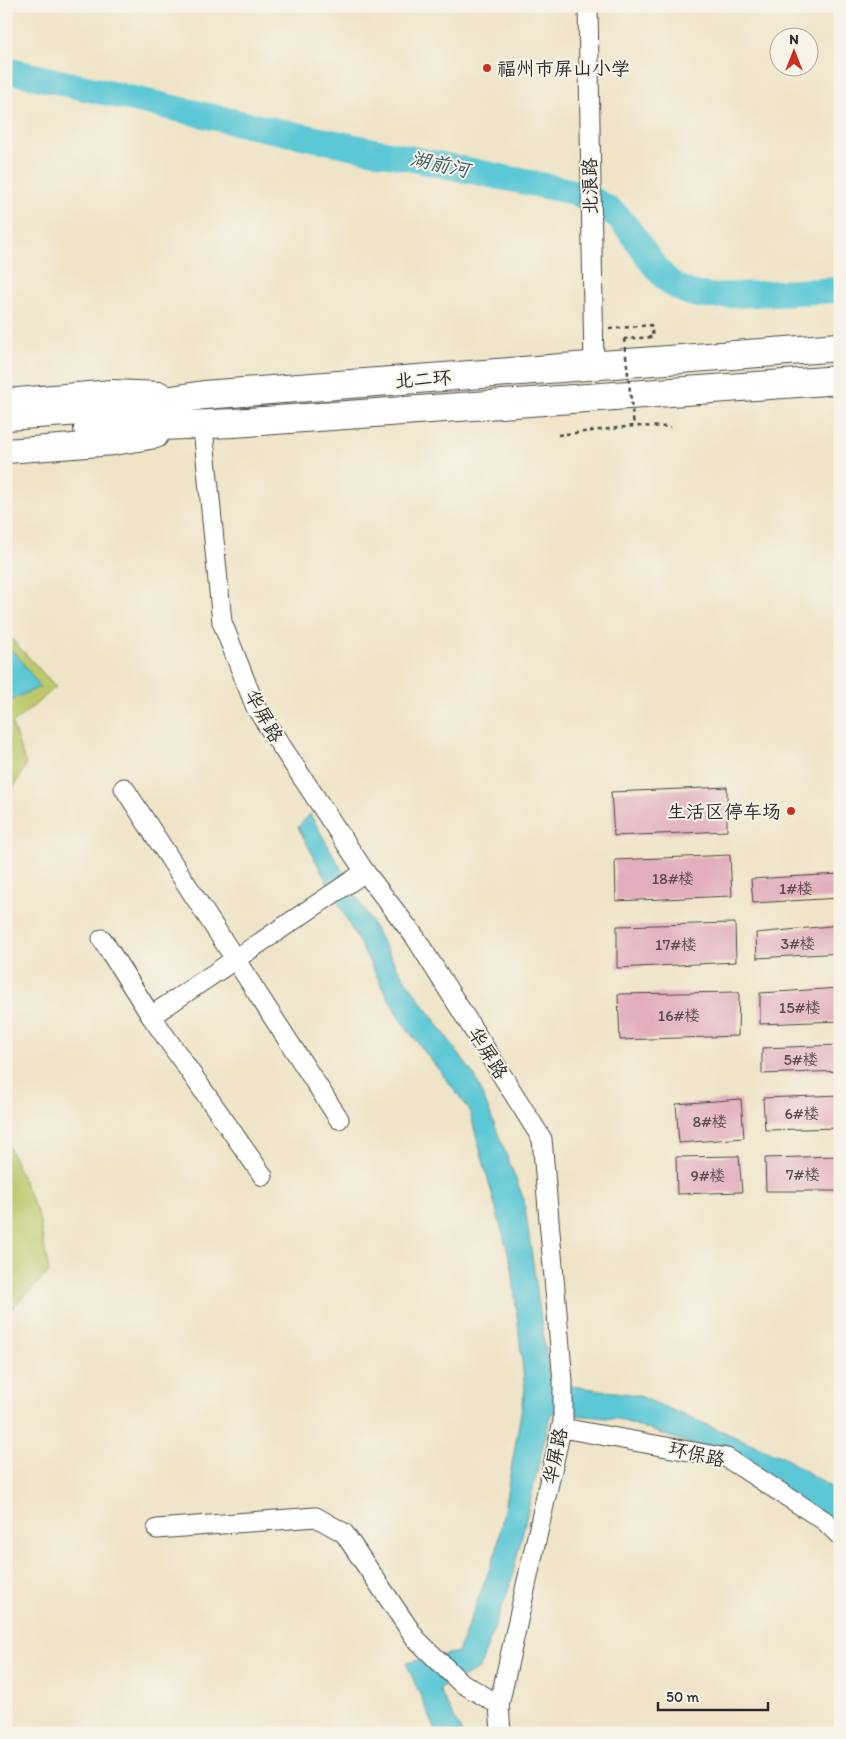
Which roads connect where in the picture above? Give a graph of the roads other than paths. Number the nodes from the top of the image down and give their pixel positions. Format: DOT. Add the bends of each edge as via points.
graph roads {
  1 [pos="588,6"];
  2 [pos="840,348"];
  3 [pos="594,366"];
  4 [pos="840,380"];
  5 [pos="204,395"];
  6 [pos="6,401"];
  7 [pos="6,416"];
  8 [pos="114,418"];
  9 [pos="234,423"];
  10 [pos="203,428"];
  11 [pos="6,434"];
  12 [pos="6,451"];
  13 [pos="124,788"];
  14 [pos="358,876"];
  15 [pos="102,939"];
  16 [pos="235,959"];
  17 [pos="151,1016"];
  18 [pos="338,1119"];
  19 [pos="263,1176"];
  20 [pos="562,1425"];
  21 [pos="157,1529"];
  22 [pos="840,1536"];
  23 [pos="498,1705"];
  24 [pos="501,1733"];
  1 -- 3 [label="street, 北浪路"];
  2 -- 3 [label="highway, 北二环"];
  3 -- 5 [label="highway, 北二环"];
  4 -- 9 [label="highway, 北二环"];
  5 -- 6 [label="main road" via="112,392"];
  5 -- 8 [label="highway, 北二环"];
  7 -- 8 [label="highway, 北二环"];
  8 -- 9 [label="highway, 北二环"];
  8 -- 11 [label="highway, 北二环"];
  9 -- 10 [label="main road"];
  10 -- 12 [label="main road" via="114,443"];
  10 -- 14 [label="street, 华屏路" via="222,622 256,708"];
  13 -- 16 [label="street"];
  14 -- 16 [label="street"];
  14 -- 20 [label="street, 华屏路" via="415,937 542,1139 563,1382"];
  15 -- 17 [label="street"];
  16 -- 17 [label="street"];
  16 -- 18 [label="street"];
  17 -- 19 [label="street"];
  20 -- 22 [label="street, 环保路" via="727,1458 825,1520"];
  20 -- 23 [label="street, 华屏路"];
  21 -- 23 [label="street" via="316,1517 344,1533 416,1639 460,1682"];
  23 -- 24 [label="street, 华屏路"];
}
